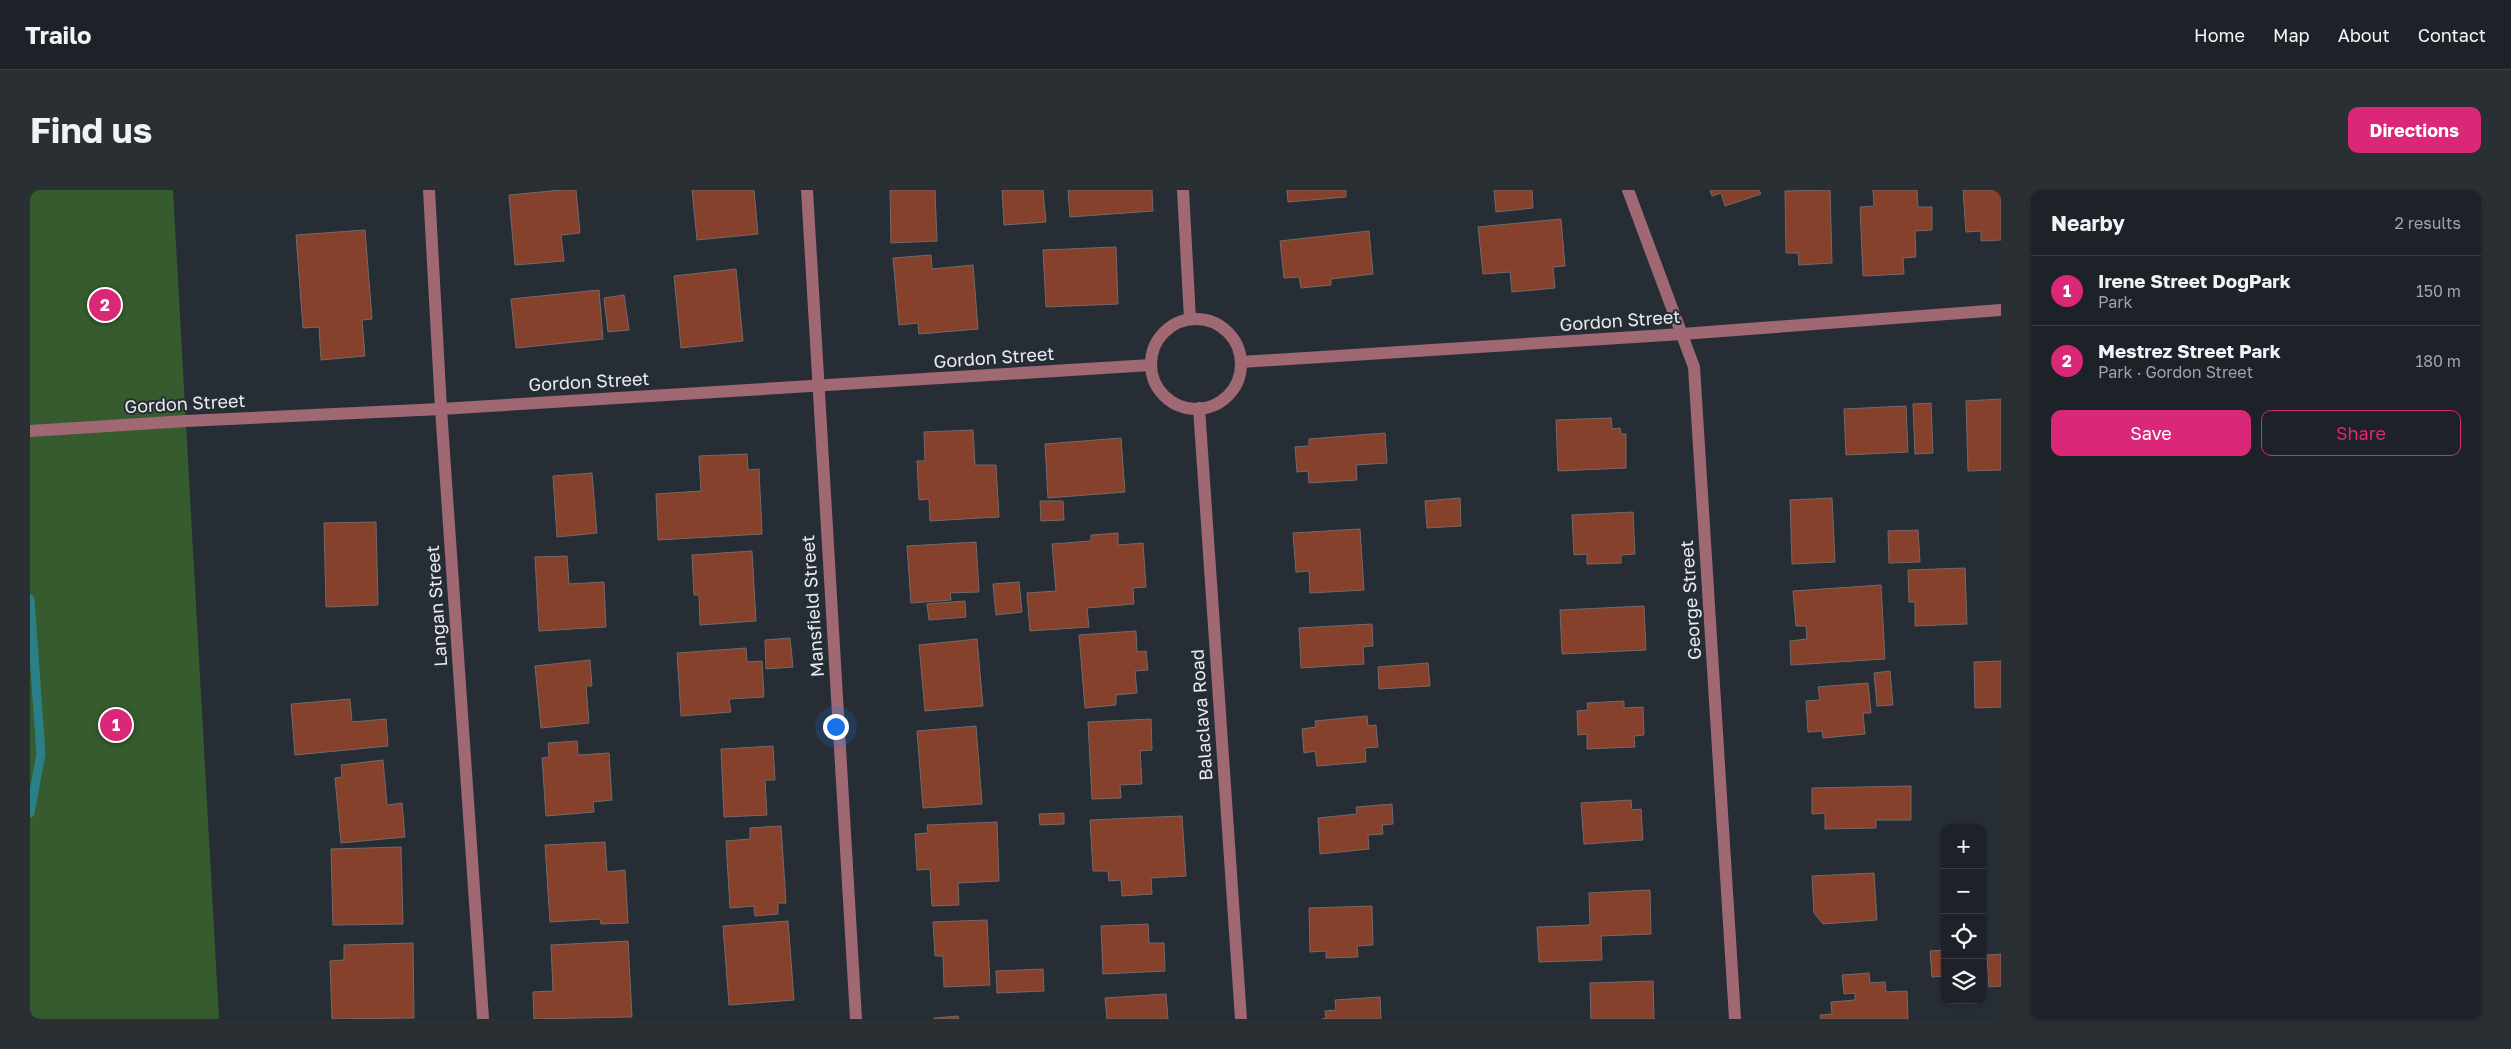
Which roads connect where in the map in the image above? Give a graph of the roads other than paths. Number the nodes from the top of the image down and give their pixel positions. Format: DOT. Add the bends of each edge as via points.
graph roads {
  1 [pos="429,190"];
  2 [pos="807,190"];
  3 [pos="1183,190"];
  4 [pos="1628,190"];
  5 [pos="2001,310"];
  6 [pos="1190,319"];
  7 [pos="1682,334"];
  8 [pos="1240,362"];
  9 [pos="1151,365"];
  10 [pos="817,386"];
  11 [pos="1198,408"];
  12 [pos="441,409"];
  13 [pos="30,431"];
  14 [pos="483,1019"];
  15 [pos="856,1019"];
  16 [pos="1241,1019"];
  17 [pos="1735,1019"];
  1 -- 12 [label="street, Langan Street"];
  2 -- 10 [label="street, Mansfield Street"];
  3 -- 6 [label="street"];
  4 -- 7 [label="street, George Street"];
  5 -- 7 [label="street, Gordon Street"];
  6 -- 8 [label="street" via="1205,320 1225,329 1238,348"];
  6 -- 9 [label="street" via="1176,323 1164,332 1153,350"];
  7 -- 8 [label="street, Gordon Street"];
  7 -- 17 [label="street, George Street" via="1694,367"];
  8 -- 11 [label="street" via="1232,390 1215,404"];
  9 -- 10 [label="street, Gordon Street"];
  9 -- 11 [label="street" via="1157,386 1166,398 1179,405"];
  10 -- 12 [label="street, Gordon Street"];
  10 -- 15 [label="street, Mansfield Street"];
  11 -- 16 [label="street, Balaclava Road"];
  12 -- 13 [label="street, Gordon Street" via="186,420"];
  12 -- 14 [label="street, Langan Street"];
}
